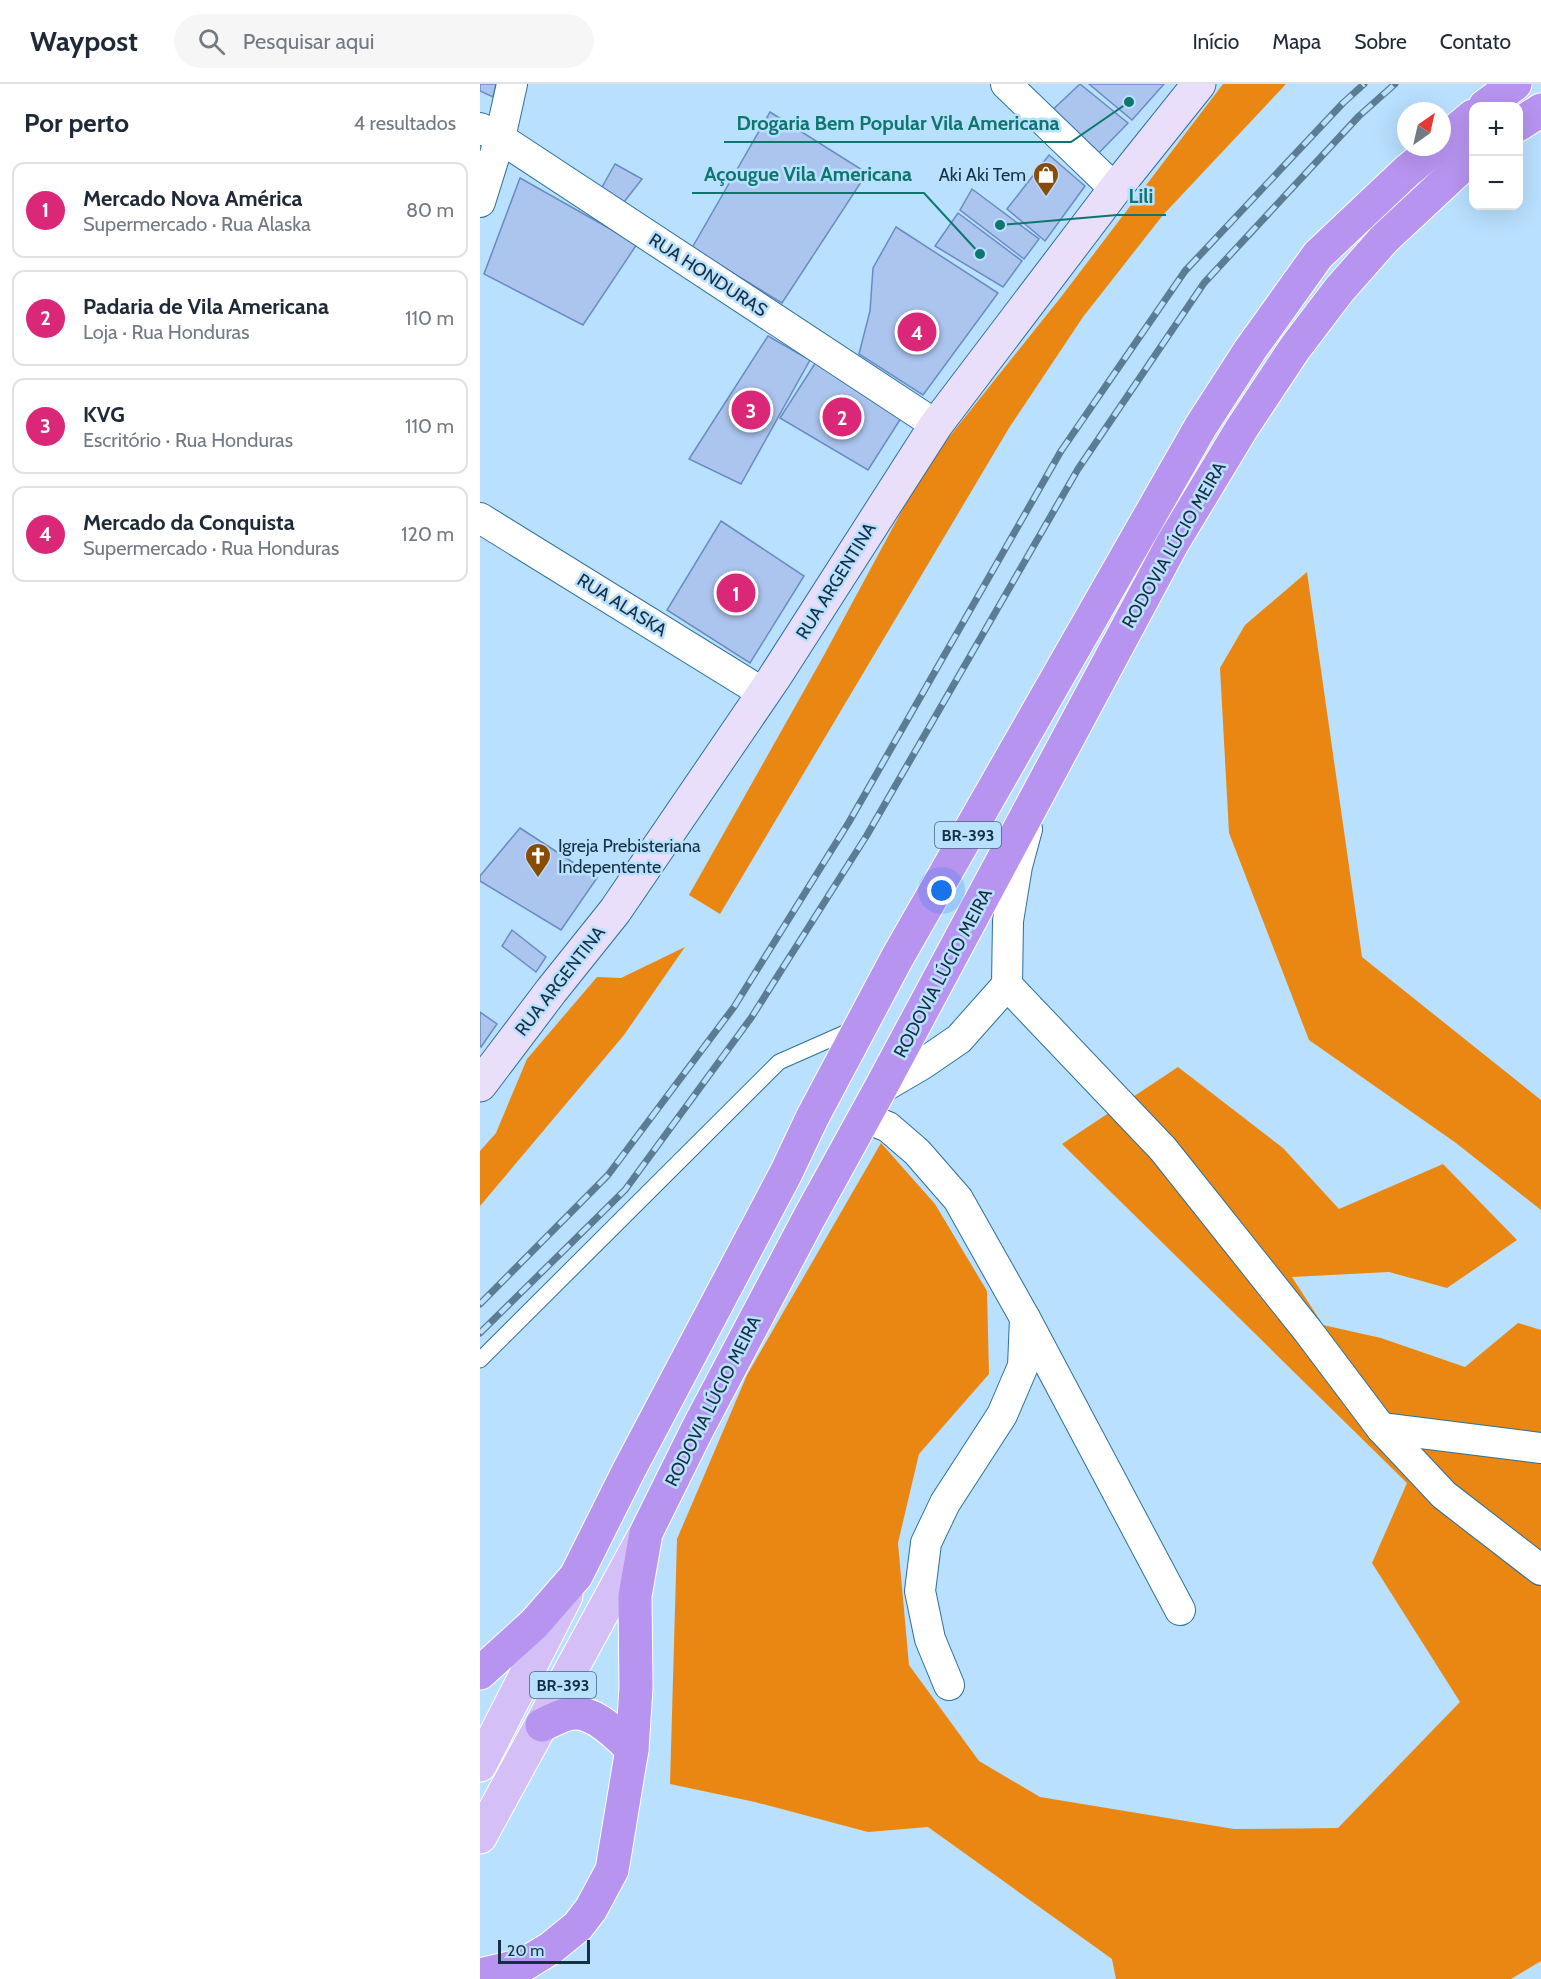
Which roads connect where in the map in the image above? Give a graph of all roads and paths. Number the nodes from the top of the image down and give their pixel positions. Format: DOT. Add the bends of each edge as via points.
graph roads {
  1 [pos="512,84"];
  2 [pos="1006,84"];
  3 [pos="1515,84"];
  4 [pos="1196,85"];
  5 [pos="1490,102"];
  6 [pos="1541,110"];
  7 [pos="1469,119"];
  8 [pos="1523,122"];
  9 [pos="490,133"];
  10 [pos="1451,134"];
  11 [pos="1425,156"];
  12 [pos="1469,160"];
  13 [pos="1115,189"];
  14 [pos="480,202"];
  15 [pos="936,425"];
  16 [pos="480,518"];
  17 [pos="763,693"];
  18 [pos="1035,799"];
  19 [pos="1007,985"];
  20 [pos="861,1026"];
  21 [pos="480,1085"];
  22 [pos="880,1089"];
  23 [pos="864,1117"];
  24 [pos="1025,1318"];
  25 [pos="480,1360"];
  26 [pos="1381,1428"];
  27 [pos="1541,1448"];
  28 [pos="646,1533"];
  29 [pos="1541,1570"];
  30 [pos="576,1576"];
  31 [pos="1179,1610"];
  32 [pos="480,1673"];
  33 [pos="949,1685"];
  34 [pos="542,1725"];
  35 [pos="633,1749"];
  36 [pos="480,1765"];
  37 [pos="480,1837"];
  38 [pos="480,1975"];
  1 -- 9 [label="street"];
  2 -- 13 [label="street"];
  3 -- 5 [label="highway"];
  4 -- 13 [label="street, RUA ARGENTINA"];
  6 -- 8 [label="highway"];
  7 -- 10 [label="highway"];
  9 -- 14 [label="street"];
  9 -- 15 [label="street, RUA HONDURAS"];
  11 -- 20 [label="highway, RODOVIA LÚCIO MEIRA / BR-393" via="1318,255 1250,350 1201,426"];
  12 -- 18 [label="highway, RODOVIA LÚCIO MEIRA / BR-393" via="1384,239 1295,348 1172,544"];
  13 -- 15 [label="street, RUA ARGENTINA"];
  15 -- 17 [label="street, RUA ARGENTINA"];
  16 -- 17 [label="street, RUA ALASKA"];
  17 -- 21 [label="street, RUA ARGENTINA" via="615,911"];
  18 -- 19 [label="street" via="1017,866 1008,921"];
  18 -- 22 [label="highway, RODOVIA LÚCIO MEIRA / BR-393"];
  19 -- 22 [label="street" via="959,1039"];
  19 -- 26 [label="street" via="1163,1149"];
  20 -- 25 [label="lane" via="779,1062"];
  20 -- 30 [label="highway, RODOVIA LÚCIO MEIRA / BR-393"];
  22 -- 23 [label="highway, RODOVIA LÚCIO MEIRA / BR-393"];
  23 -- 24 [label="street" via="888,1127 917,1152 958,1199"];
  23 -- 28 [label="highway, RODOVIA LÚCIO MEIRA / BR-393"];
  24 -- 31 [label="street"];
  24 -- 33 [label="street" via="1023,1366 1002,1415 945,1503 926,1543 920,1591 930,1639"];
  26 -- 27 [label="street"];
  26 -- 29 [label="street" via="1444,1495"];
  28 -- 34 [label="main road, RODOVIA LÚCIO MEIRA / BR-393"];
  28 -- 35 [label="highway" via="635,1596"];
  30 -- 32 [label="highway" via="534,1624"];
  30 -- 36 [label="main road, RODOVIA LÚCIO MEIRA / BR-393"];
  34 -- 35 [label="highway" via="571,1713 583,1714 602,1722"];
  34 -- 37 [label="main road, RODOVIA LÚCIO MEIRA / BR-393"];
  35 -- 38 [label="highway" via="612,1870 591,1909 578,1926 523,1965"];
}
